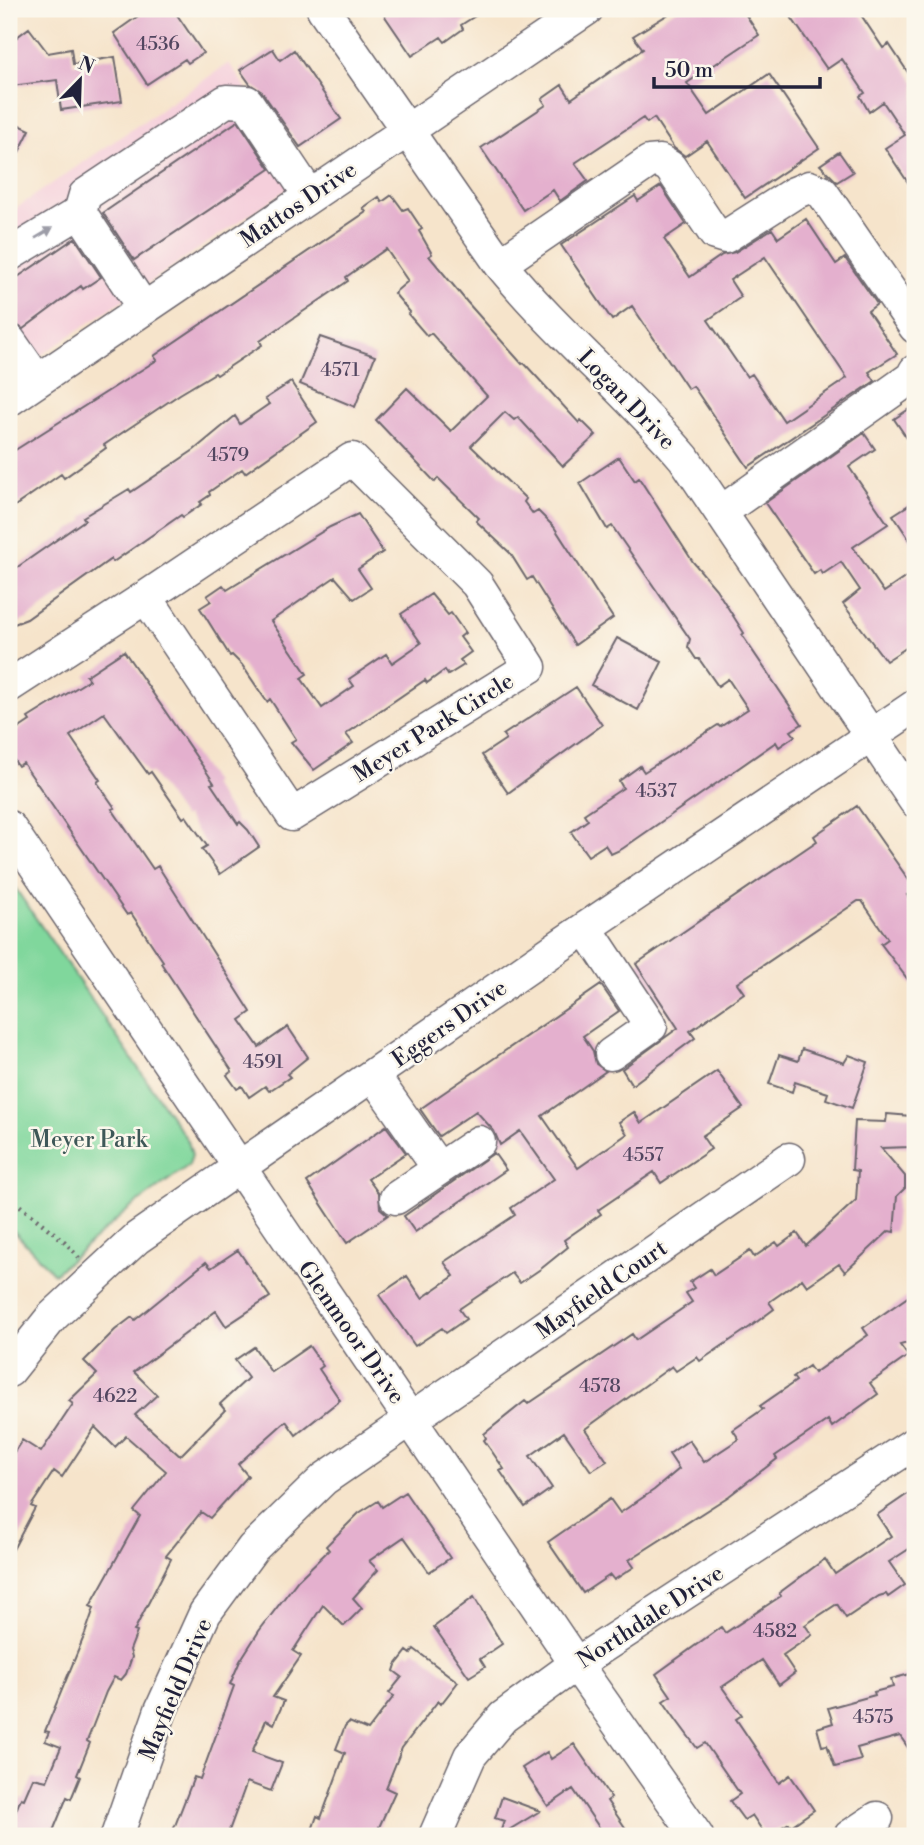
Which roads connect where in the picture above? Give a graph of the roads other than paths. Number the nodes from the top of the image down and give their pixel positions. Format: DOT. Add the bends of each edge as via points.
graph roads {
  1 [pos="323,9"];
  2 [pos="587,9"];
  3 [pos="407,130"];
  4 [pos="310,196"];
  5 [pos="80,212"];
  6 [pos="9,255"];
  7 [pos="500,264"];
  8 [pos="144,309"];
  9 [pos="915,327"];
  10 [pos="9,340"];
  11 [pos="915,370"];
  12 [pos="37,380"];
  13 [pos="9,400"];
  14 [pos="721,512"];
  15 [pos="146,597"];
  16 [pos="9,686"];
  17 [pos="915,706"];
  18 [pos="872,736"];
  19 [pos="915,801"];
  20 [pos="9,827"];
  21 [pos="586,928"];
  22 [pos="611,1054"];
  23 [pos="373,1075"];
  24 [pos="479,1142"];
  25 [pos="789,1159"];
  26 [pos="239,1168"];
  27 [pos="439,1169"];
  28 [pos="396,1198"];
  29 [pos="9,1371"];
  30 [pos="412,1419"];
  31 [pos="915,1443"];
  32 [pos="576,1664"];
  33 [pos="877,1818"];
  34 [pos="117,1836"];
  35 [pos="435,1836"];
  36 [pos="697,1836"];
  37 [pos="850,1836"];
  1 -- 3 [label="street, Logan Drive"];
  2 -- 3 [label="street, Mattos Drive"];
  3 -- 4 [label="street, Mattos Drive"];
  3 -- 7 [label="street, Logan Drive"];
  4 -- 5 [label="street" via="247,102 240,100 226,101 85,195"];
  4 -- 8 [label="street, Mattos Drive"];
  6 -- 5 [label="street, one-way"];
  5 -- 8 [label="street"];
  7 -- 9 [label="street" via="649,162 660,161 670,167 715,234 724,237 794,192 809,187 822,192"];
  7 -- 14 [label="street, Logan Drive" via="659,429"];
  8 -- 12 [label="street, Mattos Drive"];
  10 -- 12 [label="street"];
  11 -- 14 [label="street" via="912,377"];
  12 -- 13 [label="street, Mattos Drive"];
  14 -- 18 [label="street, Logan Drive"];
  15 -- 15 [label="street, Meyer Park Circle" via="352,459 477,584 530,667 292,815"];
  15 -- 16 [label="street, Meyer Park Circle"];
  17 -- 18 [label="street, Eggers Drive"];
  18 -- 19 [label="street, Logan Drive"];
  18 -- 21 [label="street, Eggers Drive"];
  20 -- 26 [label="street, Glenmoor Drive"];
  21 -- 22 [label="street" via="651,1026"];
  21 -- 23 [label="street, Eggers Drive"];
  23 -- 26 [label="street, Eggers Drive"];
  23 -- 27 [label="street"];
  24 -- 27 [label="street"];
  25 -- 30 [label="street, Mayfield Court"];
  26 -- 29 [label="street, Eggers Drive" via="137,1238 52,1317"];
  26 -- 30 [label="street, Glenmoor Drive"];
  27 -- 28 [label="street"];
  30 -- 32 [label="street, Glenmoor Drive"];
  30 -- 34 [label="street, Mayfield Drive" via="324,1479 253,1548 205,1614 161,1710"];
  31 -- 32 [label="street, Northdale Drive"];
  32 -- 35 [label="street, Northdale Drive" via="503,1717 470,1756"];
  32 -- 36 [label="street, Glenmoor Drive"];
  33 -- 37 [label="street"];
}
